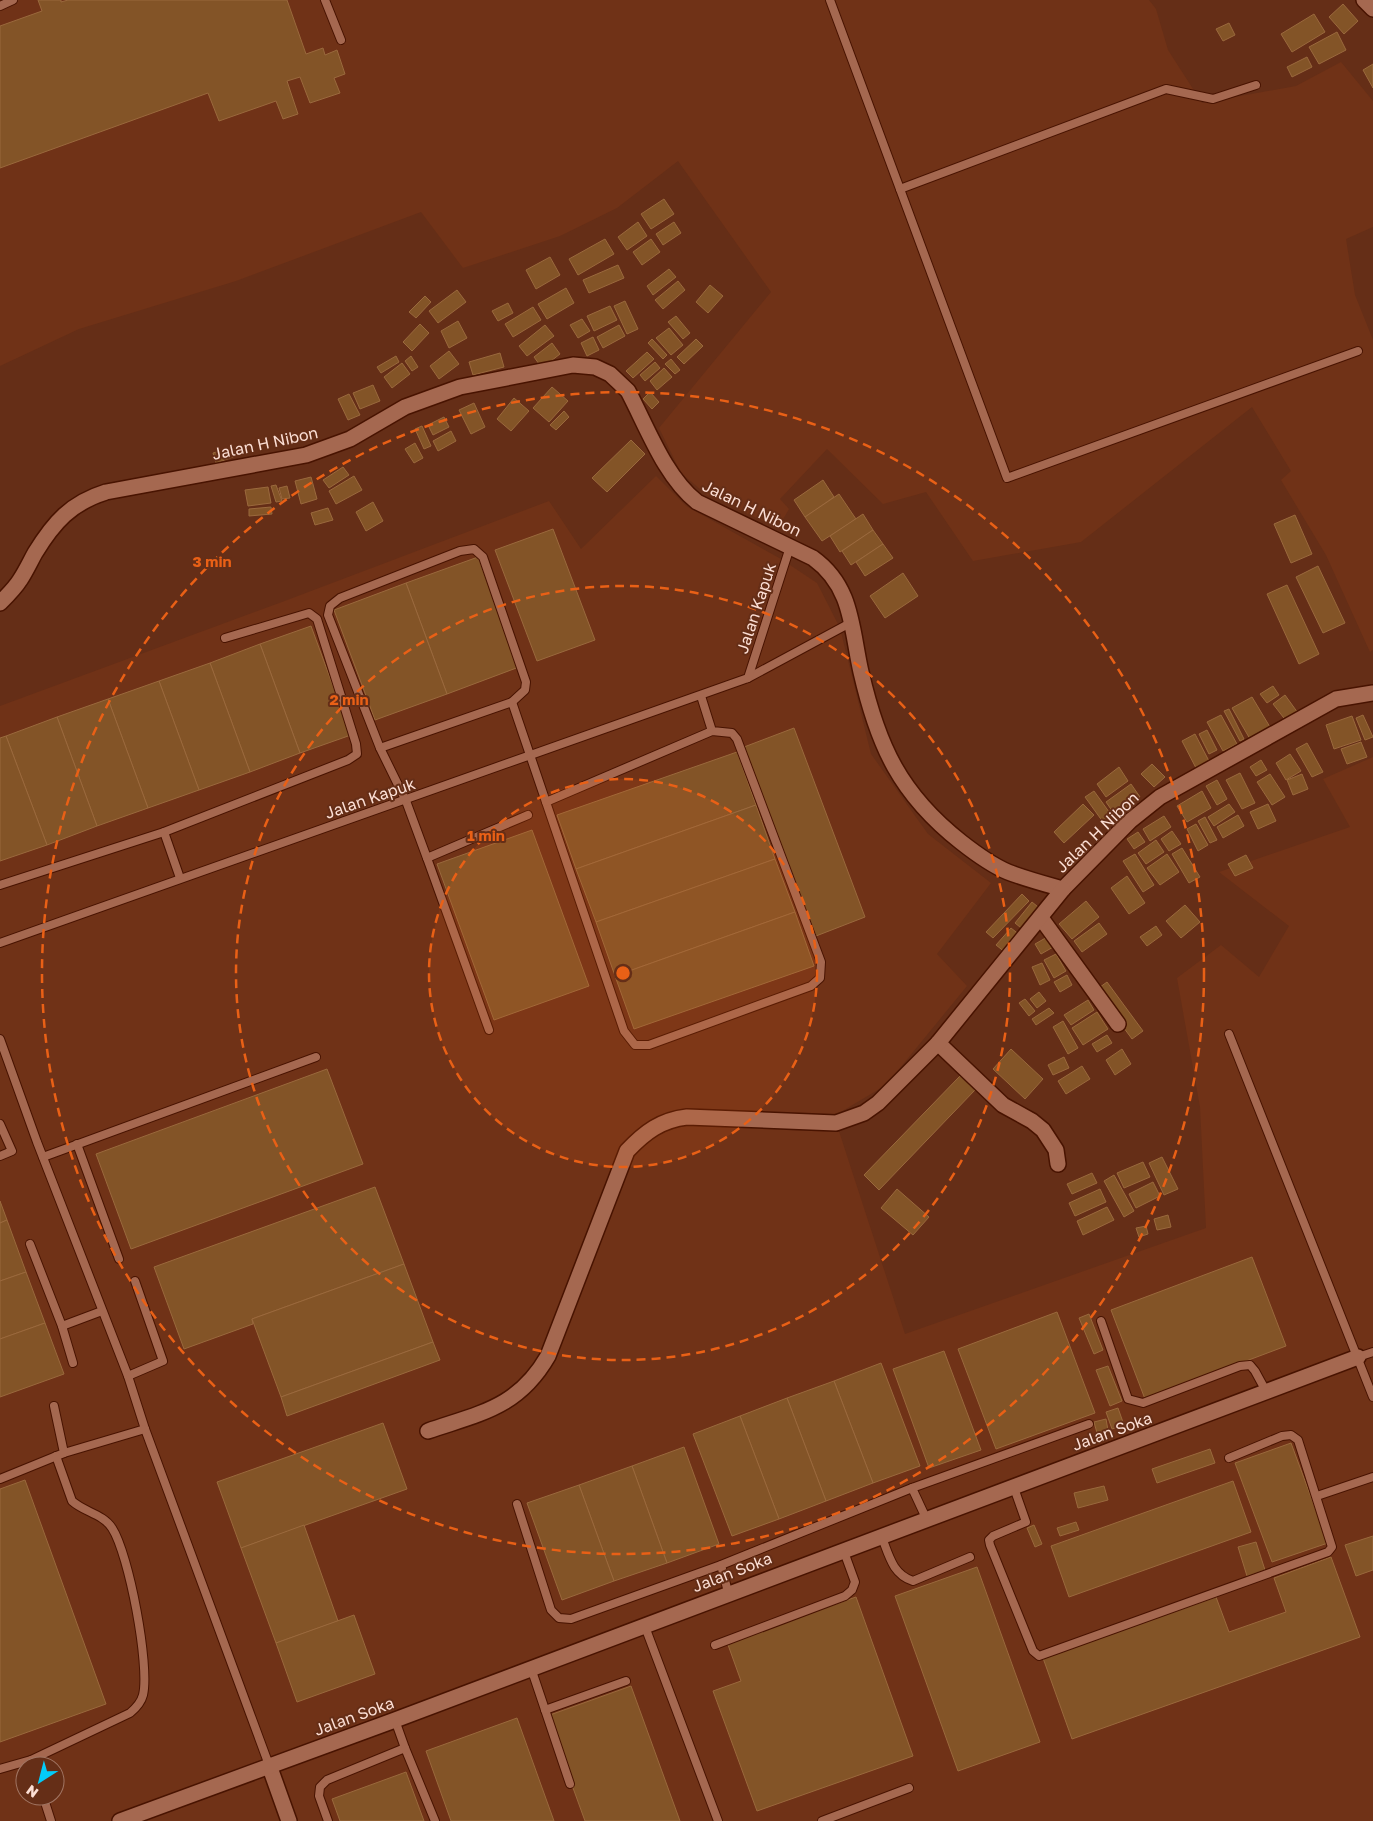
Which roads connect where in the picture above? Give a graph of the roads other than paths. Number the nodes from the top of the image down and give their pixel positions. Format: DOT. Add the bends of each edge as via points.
graph roads {
  1 [pos="13,0"];
  2 [pos="325,0"];
  3 [pos="830,0"];
  4 [pos="1364,0"];
  5 [pos="0,6"];
  6 [pos="1373,9"];
  7 [pos="341,40"];
  8 [pos="1256,86"];
  9 [pos="900,189"];
  10 [pos="1358,352"];
  11 [pos="790,547"];
  12 [pos="0,603"];
  13 [pos="852,622"];
  14 [pos="225,638"];
  15 [pos="748,678"];
  16 [pos="1373,693"];
  17 [pos="701,696"];
  18 [pos="512,702"];
  19 [pos="712,731"];
  20 [pos="380,748"];
  21 [pos="529,754"];
  22 [pos="406,801"];
  23 [pos="546,802"];
  24 [pos="528,815"];
  25 [pos="164,832"];
  26 [pos="427,858"];
  27 [pos="180,878"];
  28 [pos="0,885"];
  29 [pos="1063,889"];
  30 [pos="1041,918"];
  31 [pos="0,943"];
  32 [pos="1118,1024"];
  33 [pos="490,1030"];
  34 [pos="1229,1034"];
  35 [pos="0,1039"];
  36 [pos="938,1042"];
  37 [pos="316,1057"];
  38 [pos="0,1124"];
  39 [pos="77,1144"];
  40 [pos="0,1156"];
  41 [pos="43,1157"];
  42 [pos="1058,1164"];
  43 [pos="30,1244"];
  44 [pos="119,1259"];
  45 [pos="134,1281"];
  46 [pos="102,1311"];
  47 [pos="1101,1321"];
  48 [pos="62,1326"];
  49 [pos="1373,1352"];
  50 [pos="1358,1357"];
  51 [pos="73,1364"];
  52 [pos="128,1376"];
  53 [pos="1267,1393"];
  54 [pos="1373,1397"];
  55 [pos="54,1406"];
  56 [pos="1089,1424"];
  57 [pos="145,1429"];
  58 [pos="428,1431"];
  59 [pos="64,1452"];
  60 [pos="56,1456"];
  61 [pos="1229,1458"];
  62 [pos="1373,1477"];
  63 [pos="0,1479"];
  64 [pos="1013,1485"];
  65 [pos="912,1488"];
  66 [pos="1317,1496"];
  67 [pos="517,1504"];
  68 [pos="926,1518"];
  69 [pos="881,1535"];
  70 [pos="843,1550"];
  71 [pos="970,1557"];
  72 [pos="721,1565"];
  73 [pos="728,1592"];
  74 [pos="644,1624"];
  75 [pos="715,1645"];
  76 [pos="531,1668"];
  77 [pos="626,1681"];
  78 [pos="545,1710"];
  79 [pos="395,1720"];
  80 [pos="405,1748"];
  81 [pos="46,1756"];
  82 [pos="15,1766"];
  83 [pos="269,1766"];
  84 [pos="0,1769"];
  85 [pos="570,1784"];
  86 [pos="909,1788"];
  87 [pos="46,1806"];
  88 [pos="51,1821"];
  89 [pos="120,1821"];
  90 [pos="289,1821"];
  91 [pos="328,1821"];
  92 [pos="435,1821"];
  93 [pos="718,1821"];
  94 [pos="822,1821"];
  1 -- 5 [label="lane"];
  2 -- 7 [label="lane"];
  3 -- 9 [label="lane"];
  4 -- 6 [label="street"];
  8 -- 9 [label="lane" via="1213,99 1166,89"];
  9 -- 10 [label="lane" via="1008,478"];
  11 -- 12 [label="street, Jalan H Nibon" via="686,494 672,476 628,391 620,382 595,367 573,365 460,387 405,407 350,439 306,455 87,498 57,522 20,581"];
  11 -- 13 [label="street, Jalan H Nibon" via="813,558 835,578 842,589"];
  11 -- 15 [label="lane, Jalan Kapuk"];
  13 -- 15 [label="lane, Jalan Kapuk"];
  13 -- 29 [label="street, Jalan H Nibon" via="861,672 876,725 895,769 914,799 940,826 987,861 1008,872"];
  14 -- 25 [label="lane" via="309,613 317,619 357,754"];
  15 -- 17 [label="lane, Jalan Kapuk"];
  16 -- 29 [label="street, Jalan H Nibon" via="1336,700 1160,797 1130,821"];
  17 -- 19 [label="lane"];
  17 -- 21 [label="lane, Jalan Kapuk"];
  18 -- 20 [label="lane"];
  18 -- 20 [label="lane" via="525,690 526,682 483,557 474,549 460,550 340,598 330,606 328,616"];
  18 -- 21 [label="lane"];
  19 -- 23 [label="lane"];
  19 -- 23 [label="lane" via="727,731 737,739 821,962 820,978 811,986 649,1045 635,1046 624,1031"];
  20 -- 22 [label="lane"];
  21 -- 22 [label="lane, Jalan Kapuk"];
  21 -- 23 [label="lane"];
  22 -- 26 [label="lane"];
  22 -- 27 [label="lane, Jalan Kapuk"];
  24 -- 26 [label="lane"];
  25 -- 27 [label="lane"];
  25 -- 28 [label="lane"];
  26 -- 33 [label="lane"];
  27 -- 31 [label="lane, Jalan Kapuk"];
  29 -- 30 [label="street"];
  30 -- 32 [label="street"];
  30 -- 36 [label="street"];
  34 -- 50 [label="lane"];
  35 -- 41 [label="lane"];
  36 -- 42 [label="street" via="1003,1105 1042,1130 1056,1150"];
  36 -- 58 [label="street" via="878,1104 844,1121 687,1117 670,1119 641,1137 627,1151 548,1356 539,1371 503,1404"];
  37 -- 39 [label="lane"];
  38 -- 40 [label="lane" via="12,1151"];
  39 -- 41 [label="lane"];
  39 -- 44 [label="lane"];
  41 -- 46 [label="lane"];
  43 -- 48 [label="lane"];
  45 -- 52 [label="lane" via="164,1361"];
  46 -- 48 [label="lane"];
  46 -- 52 [label="lane"];
  47 -- 53 [label="lane" via="1128,1399 1135,1403 1142,1404 1250,1365"];
  48 -- 51 [label="lane"];
  49 -- 50 [label="lane"];
  50 -- 53 [label="street, Jalan Soka"];
  50 -- 54 [label="lane"];
  52 -- 57 [label="lane"];
  53 -- 64 [label="street, Jalan Soka"];
  55 -- 59 [label="lane"];
  56 -- 65 [label="lane"];
  57 -- 59 [label="lane"];
  57 -- 83 [label="lane"];
  59 -- 60 [label="lane"];
  60 -- 63 [label="lane"];
  60 -- 81 [label="lane" via="72,1501 101,1517 118,1538 131,1586 144,1666 144,1686 142,1698 130,1713"];
  61 -- 66 [label="lane" via="1291,1435 1298,1440"];
  62 -- 66 [label="lane"];
  64 -- 66 [label="lane" via="1026,1522 989,1540 1033,1651 1039,1656 1328,1552 1332,1542"];
  64 -- 68 [label="street, Jalan Soka"];
  65 -- 68 [label="lane"];
  65 -- 72 [label="lane"];
  67 -- 72 [label="lane" via="551,1610 560,1618 571,1619"];
  68 -- 69 [label="street, Jalan Soka"];
  69 -- 70 [label="street, Jalan Soka"];
  69 -- 71 [label="lane" via="896,1571 913,1581"];
  70 -- 73 [label="street, Jalan Soka"];
  70 -- 75 [label="lane" via="855,1582 845,1596"];
  72 -- 73 [label="lane"];
  73 -- 74 [label="street, Jalan Soka"];
  74 -- 76 [label="street, Jalan Soka"];
  74 -- 93 [label="lane"];
  76 -- 78 [label="lane"];
  76 -- 79 [label="street, Jalan Soka"];
  77 -- 78 [label="lane"];
  78 -- 85 [label="lane"];
  79 -- 80 [label="lane"];
  79 -- 83 [label="street, Jalan Soka"];
  80 -- 91 [label="lane" via="327,1780 320,1786"];
  80 -- 92 [label="lane"];
  82 -- 84 [label="lane"];
  83 -- 89 [label="street, Jalan Soka"];
  83 -- 90 [label="street"];
  86 -- 94 [label="lane"];
  87 -- 88 [label="lane"];
}
